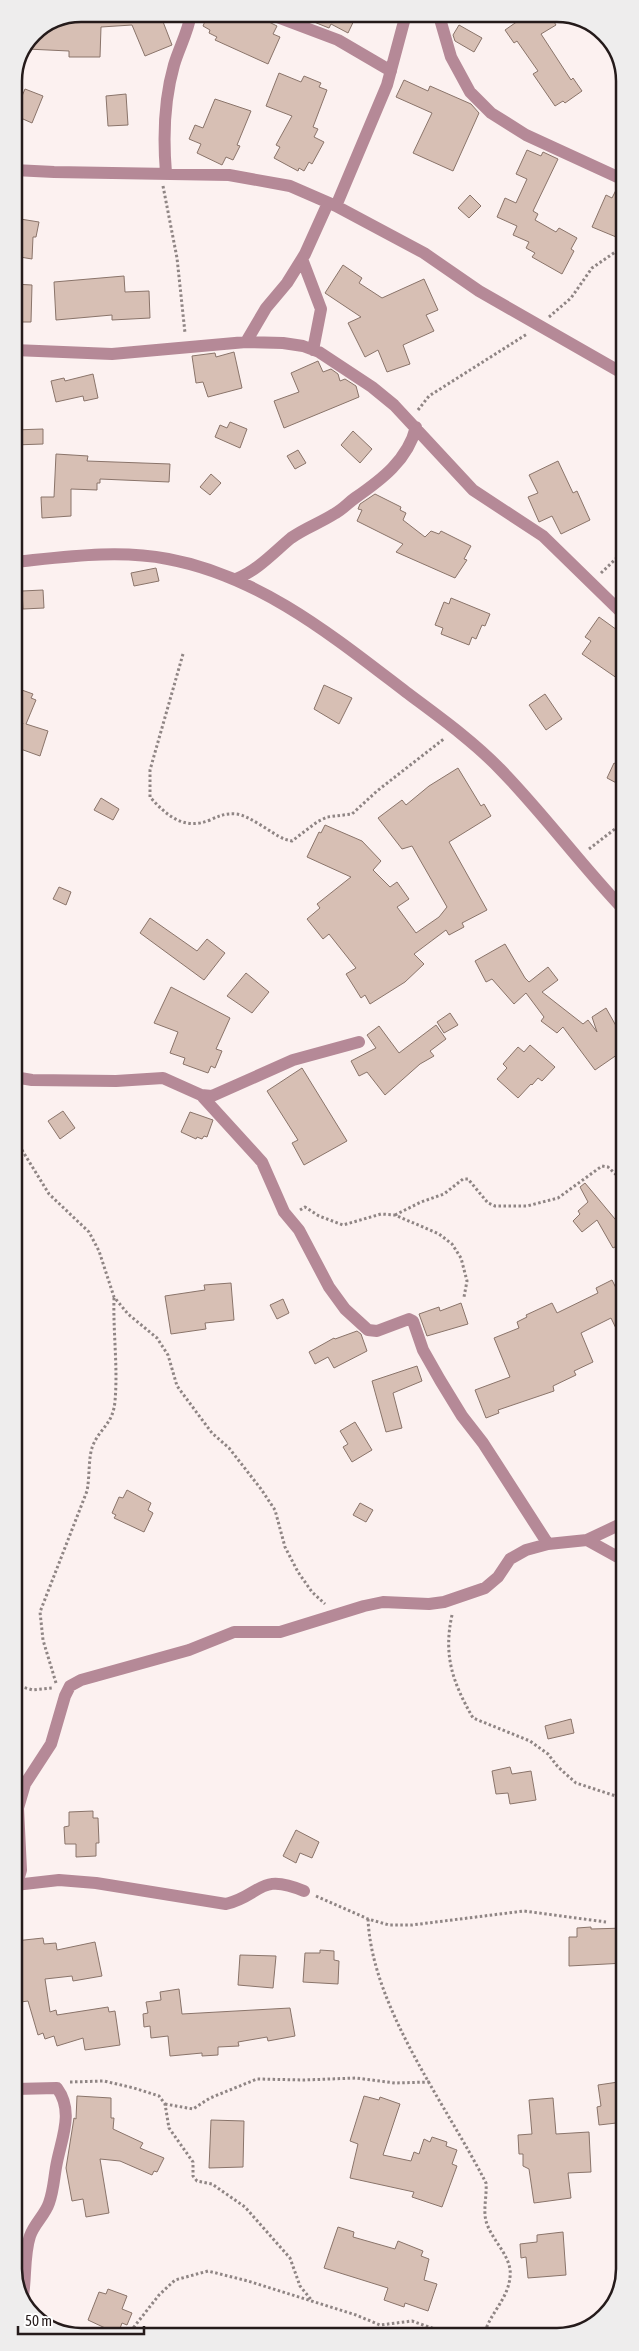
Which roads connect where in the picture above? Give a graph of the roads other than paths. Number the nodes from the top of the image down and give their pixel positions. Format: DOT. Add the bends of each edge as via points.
graph roads {
  1 [pos="189,23"];
  2 [pos="293,23"];
  3 [pos="404,23"];
  4 [pos="441,23"];
  5 [pos="391,71"];
  6 [pos="23,170"];
  7 [pos="164,173"];
  8 [pos="616,176"];
  9 [pos="332,205"];
  10 [pos="302,259"];
  11 [pos="246,342"];
  12 [pos="23,350"];
  13 [pos="313,350"];
  14 [pos="616,369"];
  15 [pos="414,425"];
  16 [pos="23,561"];
  17 [pos="236,579"];
  18 [pos="616,607"];
  19 [pos="616,901"];
  20 [pos="359,1042"];
  21 [pos="23,1078"];
  22 [pos="201,1095"];
  23 [pos="616,1526"];
  24 [pos="587,1540"];
  25 [pos="548,1544"];
  26 [pos="616,1556"];
  27 [pos="23,1791"];
  28 [pos="23,1883"];
  29 [pos="304,1891"];
  30 [pos="23,2088"];
  31 [pos="25,2283"];
  1 -- 7 [label="street" via="174,64 167,99"];
  2 -- 5 [label="street" via="338,40"];
  3 -- 5 [label="street"];
  4 -- 8 [label="street" via="451,57 470,92 491,113 526,135"];
  5 -- 9 [label="street" via="362,149"];
  6 -- 7 [label="street"];
  7 -- 9 [label="street" via="258,179 290,186"];
  9 -- 10 [label="street"];
  9 -- 14 [label="street" via="424,253 478,291"];
  10 -- 11 [label="street"];
  10 -- 13 [label="street" via="320,309"];
  11 -- 12 [label="street" via="112,354"];
  11 -- 13 [label="street" via="283,343"];
  13 -- 15 [label="street" via="372,387"];
  15 -- 17 [label="street" via="411,444 375,486 305,529 250,573"];
  15 -- 18 [label="street" via="473,490 543,536"];
  16 -- 17 [label="street" via="113,554 158,558"];
  17 -- 19 [label="street" via="295,611 455,729 499,768"];
  20 -- 22 [label="street" via="293,1060 212,1096"];
  21 -- 22 [label="street" via="116,1081 164,1078"];
  22 -- 25 [label="street" via="262,1162 284,1212 299,1230 339,1302 368,1330 377,1332 409,1319 412,1321 440,1380"];
  23 -- 24 [label="street"];
  24 -- 25 [label="street"];
  24 -- 26 [label="street"];
  25 -- 27 [label="street" via="519,1554 485,1588 462,1596 429,1604 383,1602 280,1632 234,1632 189,1650 81,1680 70,1686 51,1744"];
  28 -- 29 [label="street" via="59,1880 96,1883 226,1904 265,1884 290,1885"];
  30 -- 31 [label="street" via="58,2088 63,2096 66,2125 49,2205 30,2235"];
}
